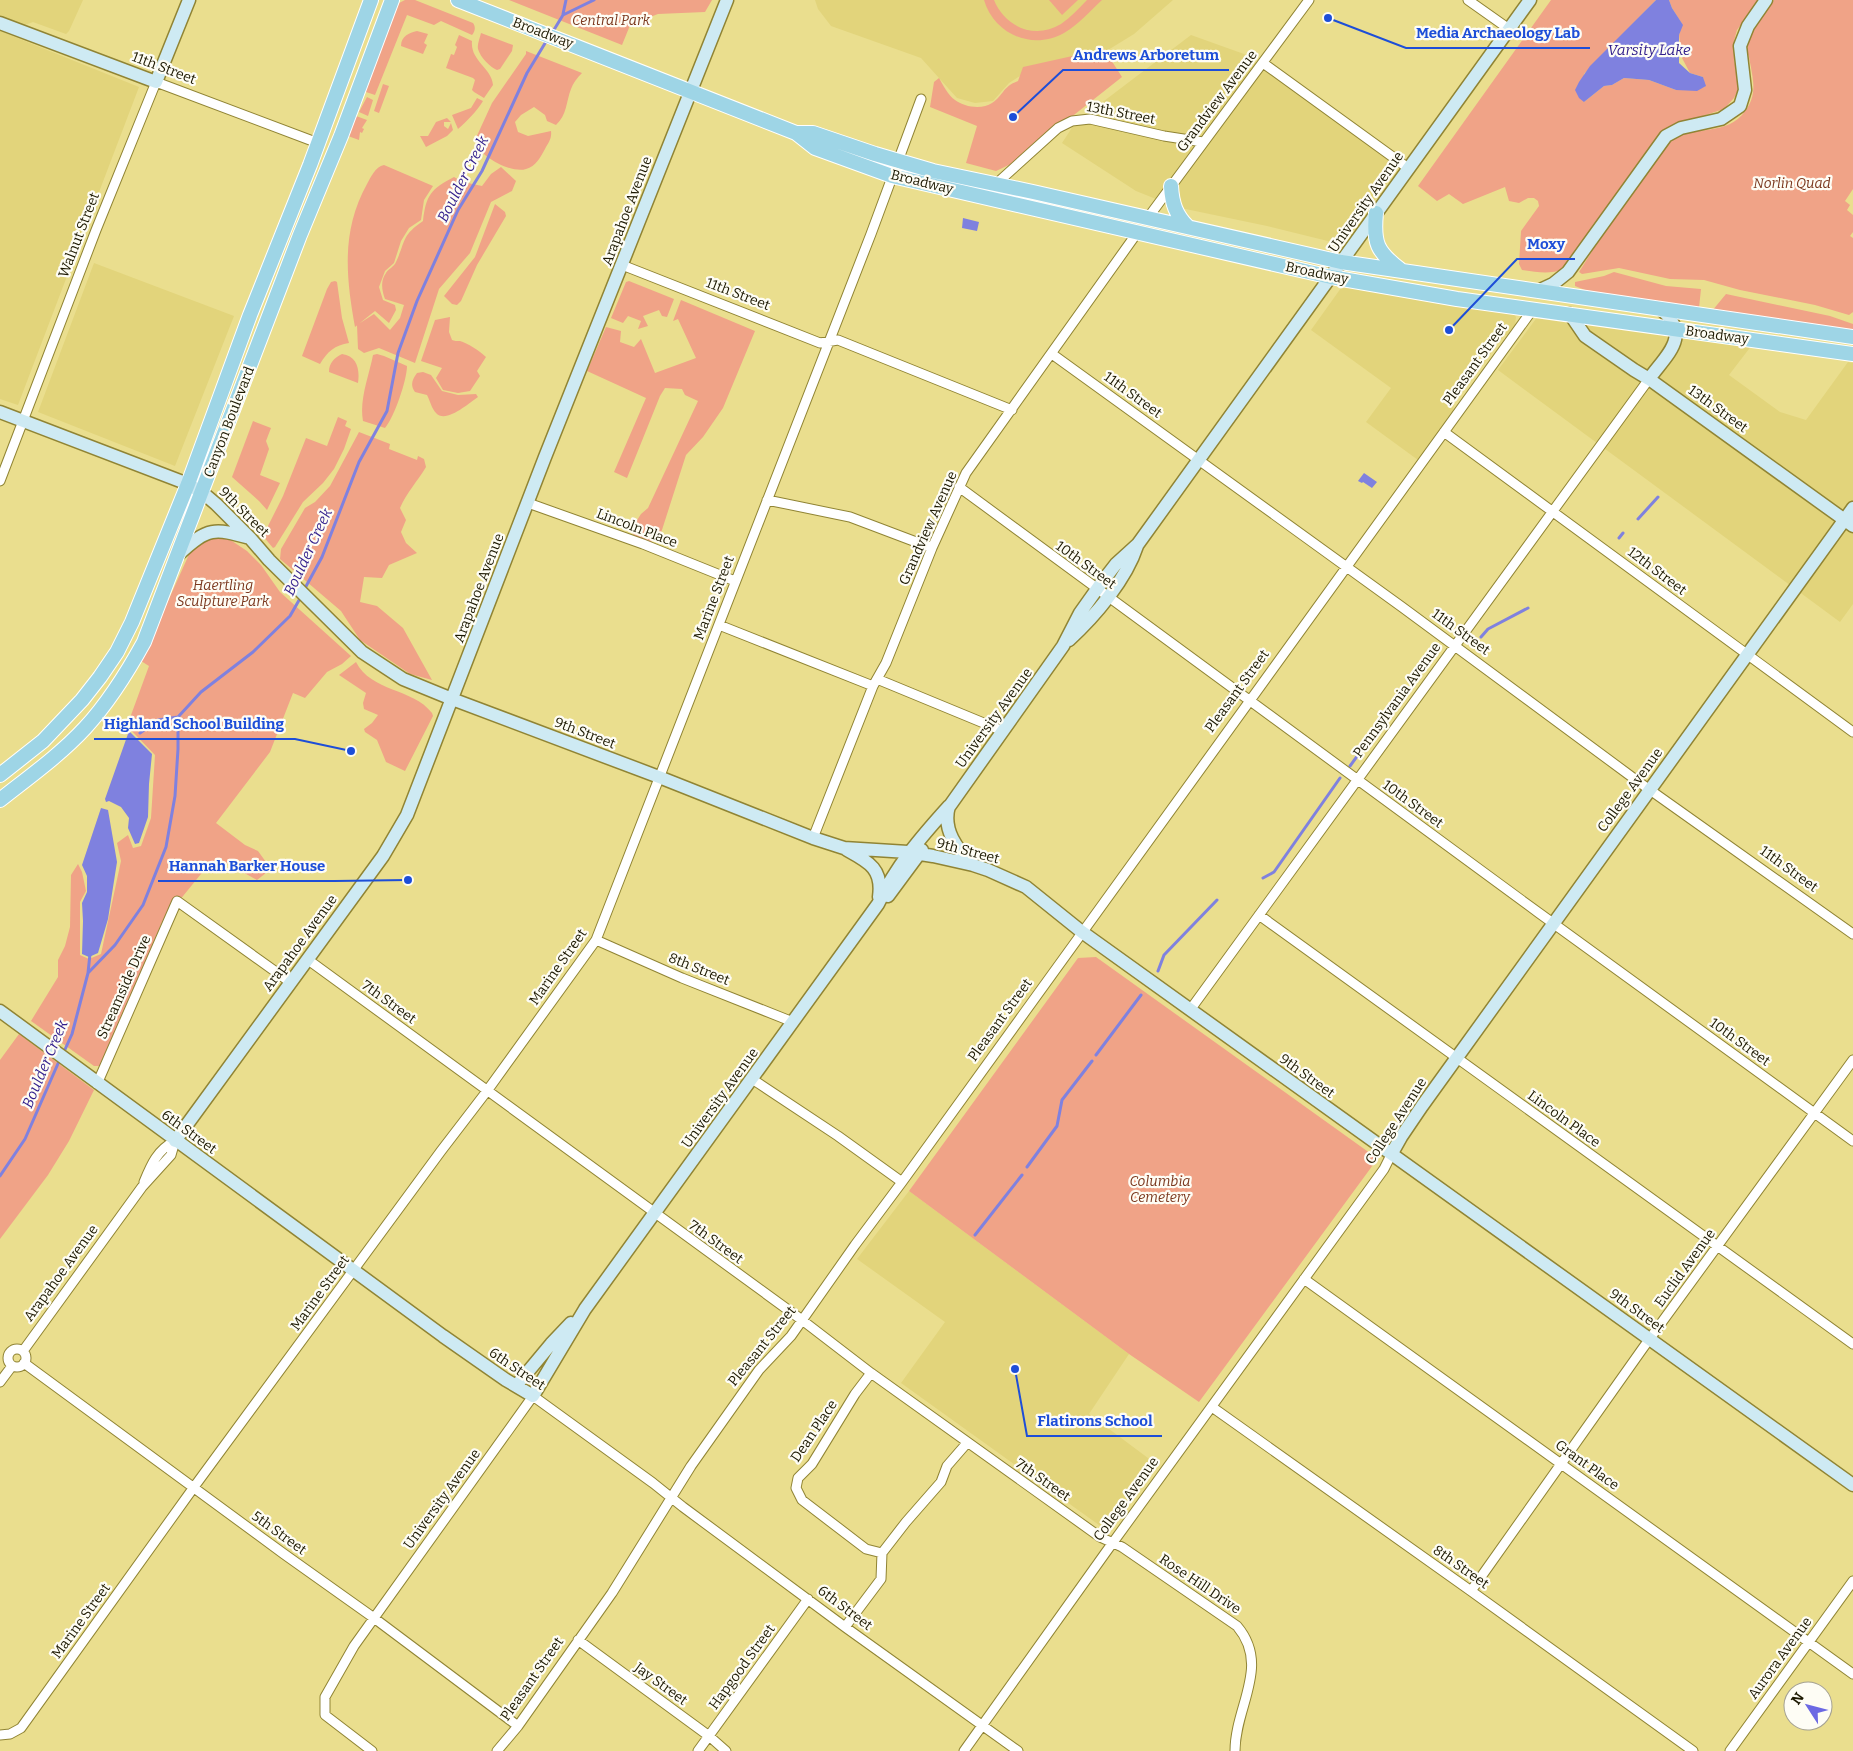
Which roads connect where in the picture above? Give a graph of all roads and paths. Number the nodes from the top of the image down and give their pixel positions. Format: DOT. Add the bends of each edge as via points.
graph roads {
  1 [pos="189,0"];
  2 [pos="371,0"];
  3 [pos="392,0"];
  4 [pos="458,0"];
  5 [pos="727,0"];
  6 [pos="1309,0"];
  7 [pos="1468,0"];
  8 [pos="1530,0"];
  9 [pos="1766,0"];
  10 [pos="0,23"];
  11 [pos="1509,29"];
  12 [pos="168,52"];
  13 [pos="1263,63"];
  14 [pos="133,73"];
  15 [pos="156,82"];
  16 [pos="690,92"];
  17 [pos="921,99"];
  18 [pos="796,133"];
  19 [pos="1203,142"];
  20 [pos="318,143"];
  21 [pos="897,161"];
  22 [pos="1408,168"];
  23 [pos="892,176"];
  24 [pos="996,184"];
  25 [pos="1171,186"];
  26 [pos="1376,213"];
  27 [pos="1147,219"];
  28 [pos="1109,226"];
  29 [pos="1188,227"];
  30 [pos="1138,233"];
  31 [pos="1342,262"];
  32 [pos="622,266"];
  33 [pos="1404,272"];
  34 [pos="1331,277"];
  35 [pos="1538,291"];
  36 [pos="1566,295"];
  37 [pos="1533,309"];
  38 [pos="1661,310"];
  39 [pos="1570,314"];
  40 [pos="1677,330"];
  41 [pos="1853,337"];
  42 [pos="828,342"];
  43 [pos="1052,354"];
  44 [pos="1853,354"];
  45 [pos="1650,379"];
  46 [pos="1012,410"];
  47 [pos="0,412"];
  48 [pos="23,421"];
  49 [pos="1444,432"];
  50 [pos="1198,460"];
  51 [pos="0,482"];
  52 [pos="188,484"];
  53 [pos="959,487"];
  54 [pos="203,493"];
  55 [pos="767,500"];
  56 [pos="528,503"];
  57 [pos="1853,508"];
  58 [pos="1554,512"];
  59 [pos="1849,523"];
  60 [pos="250,538"];
  61 [pos="1138,544"];
  62 [pos="932,548"];
  63 [pos="179,554"];
  64 [pos="1346,567"];
  65 [pos="736,581"];
  66 [pos="1096,590"];
  67 [pos="1107,598"];
  68 [pos="719,625"];
  69 [pos="1063,646"];
  70 [pos="1456,646"];
  71 [pos="1747,655"];
  72 [pos="875,682"];
  73 [pos="452,699"];
  74 [pos="1250,700"];
  75 [pos="1003,731"];
  76 [pos="1853,732"];
  77 [pos="0,775"];
  78 [pos="659,777"];
  79 [pos="1357,780"];
  80 [pos="1649,789"];
  81 [pos="0,800"];
  82 [pos="949,806"];
  83 [pos="813,838"];
  84 [pos="844,848"];
  85 [pos="913,853"];
  86 [pos="972,865"];
  87 [pos="878,904"];
  88 [pos="1259,915"];
  89 [pos="1553,924"];
  90 [pos="1082,932"];
  91 [pos="1853,934"];
  92 [pos="596,940"];
  93 [pos="307,959"];
  94 [pos="290,982"];
  95 [pos="1190,1010"];
  96 [pos="0,1011"];
  97 [pos="792,1022"];
  98 [pos="1456,1058"];
  99 [pos="1853,1060"];
  100 [pos="752,1079"];
  101 [pos="97,1084"];
  102 [pos="487,1091"];
  103 [pos="1814,1113"];
  104 [pos="175,1141"];
  105 [pos="1853,1141"];
  106 [pos="1392,1153"];
  107 [pos="902,1182"];
  108 [pos="654,1214"];
  109 [pos="1718,1246"];
  110 [pos="354,1270"];
  111 [pos="1304,1280"];
  112 [pos="585,1308"];
  113 [pos="802,1320"];
  114 [pos="1650,1339"];
  115 [pos="1853,1344"];
  116 [pos="23,1351"];
  117 [pos="24,1363"];
  118 [pos="12,1366"];
  119 [pos="871,1373"];
  120 [pos="0,1382"];
  121 [pos="516,1386"];
  122 [pos="533,1396"];
  123 [pos="1212,1407"];
  124 [pos="967,1443"];
  125 [pos="1562,1464"];
  126 [pos="1853,1485"];
  127 [pos="194,1487"];
  128 [pos="671,1498"];
  129 [pos="1112,1543"];
  130 [pos="882,1553"];
  131 [pos="1853,1581"];
  132 [pos="1471,1591"];
  133 [pos="808,1599"];
  134 [pos="374,1618"];
  135 [pos="846,1627"];
  136 [pos="578,1640"];
  137 [pos="1809,1642"];
  138 [pos="1853,1674"];
  139 [pos="518,1726"];
  140 [pos="982,1726"];
  141 [pos="0,1735"];
  142 [pos="709,1736"];
  143 [pos="372,1751"];
  144 [pos="497,1751"];
  145 [pos="698,1751"];
  146 [pos="726,1751"];
  147 [pos="964,1751"];
  148 [pos="1018,1751"];
  149 [pos="1235,1751"];
  150 [pos="1693,1751"];
  151 [pos="1730,1751"];
  1 -- 12 [label="street, Walnut Street"];
  2 -- 20 [label="main road, Canyon Boulevard"];
  3 -- 54 [label="main road, Canyon Boulevard"];
  4 -- 16 [label="main road, Broadway"];
  5 -- 16 [label="street, Arapahoe Avenue"];
  6 -- 13 [label="street, Grandview Avenue"];
  7 -- 11 [label="street"];
  8 -- 11 [label="street, University Avenue"];
  9 -- 35 [label="street" via="1748,26 1740,46 1745,77 1740,106 1721,119 1681,128 1666,136 1568,272"];
  10 -- 14 [label="street, 11th Street"];
  11 -- 22 [label="street, University Avenue"];
  12 -- 14 [label="street" via="157,67"];
  12 -- 15 [label="street, Walnut Street"];
  13 -- 19 [label="street, Grandview Avenue"];
  13 -- 22 [label="street"];
  14 -- 15 [label="street, 11th Street"];
  15 -- 20 [label="street, 11th Street"];
  15 -- 48 [label="street, Walnut Street"];
  16 -- 18 [label="main road, Broadway"];
  16 -- 32 [label="street, Arapahoe Avenue"];
  17 -- 21 [label="street, Marine Street"];
  18 -- 21 [label="main road, Broadway" via="813,133"];
  18 -- 23 [label="main road, Broadway" via="815,148"];
  19 -- 24 [label="street, 13th Street" via="1090,119 1072,120 1058,128"];
  19 -- 25 [label="street, Grandview Avenue"];
  20 -- 52 [label="main road, Canyon Boulevard"];
  21 -- 23 [label="street, Marine Street"];
  21 -- 24 [label="main road, Broadway"];
  22 -- 26 [label="street, University Avenue"];
  23 -- 28 [label="main road, Broadway"];
  23 -- 42 [label="street, Marine Street"];
  24 -- 27 [label="main road, Broadway"];
  25 -- 27 [label="street, Grandview Avenue"];
  25 -- 29 [label="main road" via="1174,208"];
  26 -- 31 [label="street, University Avenue"];
  26 -- 33 [label="main road" via="1375,239 1379,248"];
  27 -- 28 [label="main road" via="1140,224"];
  27 -- 29 [label="main road, Broadway"];
  28 -- 30 [label="main road, Broadway"];
  29 -- 31 [label="main road, Broadway"];
  30 -- 34 [label="main road, Broadway"];
  30 -- 43 [label="street, Grandview Avenue"];
  31 -- 33 [label="main road, Broadway"];
  31 -- 34 [label="street, University Avenue"];
  32 -- 42 [label="street, 11th Street" via="820,342"];
  32 -- 56 [label="street, Arapahoe Avenue"];
  33 -- 35 [label="main road, Broadway"];
  34 -- 37 [label="main road, Broadway"];
  34 -- 50 [label="street, University Avenue"];
  35 -- 36 [label="main road, Broadway"];
  36 -- 37 [label="main road" via="1546,300"];
  36 -- 38 [label="main road, Broadway"];
  37 -- 39 [label="main road, Broadway"];
  37 -- 49 [label="street, Pleasant Street"];
  38 -- 40 [label="street"];
  38 -- 41 [label="main road, Broadway"];
  39 -- 40 [label="main road, Broadway"];
  39 -- 45 [label="street, 13th Street" via="1585,336"];
  40 -- 44 [label="main road, Broadway"];
  40 -- 45 [label="street, Pennsylvania Avenue" via="1670,350"];
  42 -- 46 [label="street, 11th Street" via="841,341"];
  42 -- 55 [label="street, Marine Street"];
  43 -- 46 [label="street, Grandview Avenue"];
  43 -- 50 [label="street, 11th Street"];
  45 -- 58 [label="street, Pennsylvania Avenue"];
  45 -- 59 [label="street, 13th Street"];
  46 -- 53 [label="street, Grandview Avenue"];
  47 -- 48 [label="street, 9th Street"];
  48 -- 51 [label="street, Walnut Street"];
  48 -- 52 [label="street, 9th Street"];
  49 -- 58 [label="street, 12th Street"];
  49 -- 64 [label="street, Pleasant Street"];
  50 -- 61 [label="street, University Avenue"];
  50 -- 64 [label="street, 11th Street"];
  52 -- 54 [label="street, 9th Street"];
  52 -- 77 [label="main road, Canyon Boulevard" via="132,622 100,677 43,741"];
  53 -- 62 [label="street, Grandview Avenue"];
  53 -- 66 [label="street, 10th Street"];
  54 -- 60 [label="street, 9th Street"];
  54 -- 63 [label="main road, Canyon Boulevard"];
  55 -- 62 [label="street" via="850,517"];
  55 -- 65 [label="street, Marine Street"];
  56 -- 65 [label="street, Lincoln Place"];
  56 -- 73 [label="street, Arapahoe Avenue"];
  57 -- 59 [label="street, College Avenue"];
  58 -- 70 [label="street, Pennsylvania Avenue"];
  58 -- 71 [label="street, 12th Street"];
  59 -- 71 [label="street, College Avenue"];
  60 -- 63 [label="street" via="227,532 210,532"];
  60 -- 73 [label="street, 9th Street" via="362,652 417,685"];
  61 -- 66 [label="street, University Avenue"];
  61 -- 67 [label="street, University Avenue" via="1127,570"];
  62 -- 72 [label="street, Grandview Avenue" via="886,663"];
  63 -- 81 [label="main road, Canyon Boulevard" via="144,642 112,694 85,728"];
  64 -- 70 [label="street, 11th Street"];
  64 -- 74 [label="street, Pleasant Street"];
  65 -- 68 [label="street, Marine Street"];
  66 -- 67 [label="street, 10th Street"];
  66 -- 69 [label="street, University Avenue"];
  67 -- 69 [label="street, University Avenue" via="1087,624"];
  67 -- 74 [label="street, 10th Street"];
  68 -- 72 [label="street"];
  68 -- 78 [label="street, Marine Street"];
  69 -- 75 [label="street, University Avenue"];
  70 -- 79 [label="street, Pennsylvania Avenue"];
  70 -- 80 [label="street, 11th Street"];
  71 -- 76 [label="street, 12th Street"];
  71 -- 80 [label="street, College Avenue"];
  72 -- 75 [label="street"];
  72 -- 83 [label="street, Grandview Avenue"];
  73 -- 78 [label="street, 9th Street"];
  73 -- 93 [label="street, Arapahoe Avenue" via="398,831"];
  74 -- 79 [label="street, 10th Street"];
  74 -- 90 [label="street, Pleasant Street"];
  75 -- 82 [label="street, University Avenue"];
  78 -- 83 [label="street, 9th Street"];
  78 -- 92 [label="street, Marine Street"];
  79 -- 88 [label="street, Pennsylvania Avenue"];
  79 -- 89 [label="street, 10th Street"];
  80 -- 89 [label="street, College Avenue"];
  80 -- 91 [label="street, 11th Street"];
  82 -- 85 [label="street, University Avenue"];
  82 -- 86 [label="street" via="951,837"];
  83 -- 84 [label="street, 9th Street"];
  84 -- 85 [label="street, 9th Street"];
  84 -- 87 [label="street" via="877,871 880,884"];
  85 -- 86 [label="street, 9th Street"];
  85 -- 87 [label="street, University Avenue" via="892,892"];
  86 -- 90 [label="street, 9th Street" via="1026,887"];
  87 -- 97 [label="street, University Avenue"];
  88 -- 95 [label="street, Pennsylvania Avenue"];
  88 -- 98 [label="street, Lincoln Place"];
  89 -- 98 [label="street, College Avenue"];
  89 -- 103 [label="street, 10th Street"];
  90 -- 95 [label="street, 9th Street"];
  90 -- 107 [label="street, Pleasant Street"];
  92 -- 97 [label="street, 8th Street"];
  92 -- 102 [label="street, Marine Street"];
  93 -- 94 [label="street, Arapahoe Avenue"];
  93 -- 102 [label="street, 7th Street"];
  94 -- 101 [label="street, Streamside Drive" via="177,900"];
  94 -- 104 [label="street, Arapahoe Avenue"];
  95 -- 106 [label="street, 9th Street"];
  96 -- 101 [label="street, 6th Street"];
  97 -- 100 [label="street, University Avenue"];
  98 -- 106 [label="street, College Avenue"];
  98 -- 109 [label="street, Lincoln Place"];
  99 -- 103 [label="street, Euclid Avenue"];
  100 -- 107 [label="street"];
  100 -- 108 [label="street, University Avenue"];
  101 -- 104 [label="street, 6th Street"];
  102 -- 108 [label="street, 7th Street"];
  102 -- 110 [label="street, Marine Street"];
  103 -- 105 [label="street, 10th Street"];
  103 -- 109 [label="street, Euclid Avenue"];
  104 -- 110 [label="street, 6th Street"];
  104 -- 116 [label="street, Arapahoe Avenue" via="164,1147 154,1160 142,1187"];
  106 -- 111 [label="street, College Avenue" via="1384,1169"];
  106 -- 114 [label="street, 9th Street"];
  107 -- 113 [label="street, Pleasant Street"];
  108 -- 112 [label="street, University Avenue"];
  108 -- 113 [label="street, 7th Street"];
  109 -- 114 [label="street, Euclid Avenue"];
  109 -- 115 [label="street, Lincoln Place"];
  110 -- 121 [label="street, 6th Street"];
  110 -- 127 [label="street, Marine Street"];
  111 -- 123 [label="street, College Avenue"];
  111 -- 125 [label="street, Grant Place"];
  112 -- 121 [label="street, University Avenue"];
  112 -- 122 [label="street, University Avenue"];
  113 -- 119 [label="street, 7th Street"];
  113 -- 128 [label="street, Pleasant Street" via="759,1370"];
  114 -- 125 [label="street, Euclid Avenue"];
  114 -- 126 [label="street, 9th Street"];
  116 -- 117 [label="street"];
  116 -- 118 [label="street" via="16,1349 10,1352 8,1358"];
  117 -- 118 [label="street" via="20,1367"];
  117 -- 127 [label="street, 5th Street"];
  118 -- 120 [label="street"];
  119 -- 124 [label="street, 7th Street"];
  119 -- 130 [label="street, Dean Place" via="812,1464 798,1478 796,1488 802,1500 866,1549"];
  121 -- 122 [label="street, 6th Street"];
  122 -- 128 [label="street, 6th Street"];
  122 -- 134 [label="street, University Avenue"];
  123 -- 129 [label="street, College Avenue"];
  123 -- 132 [label="street, 8th Street"];
  124 -- 129 [label="street, 7th Street"];
  124 -- 130 [label="street" via="948,1466 941,1482"];
  125 -- 132 [label="street, Euclid Avenue"];
  125 -- 137 [label="street, Grant Place"];
  127 -- 134 [label="street, 5th Street"];
  127 -- 141 [label="street, Marine Street" via="21,1728"];
  128 -- 133 [label="street, 6th Street"];
  128 -- 136 [label="street, Pleasant Street" via="612,1594"];
  129 -- 140 [label="street, College Avenue"];
  129 -- 149 [label="street, Rose Hill Drive" via="1229,1620 1245,1635 1252,1652 1252,1671 1238,1722"];
  130 -- 135 [label="street" via="881,1579"];
  131 -- 137 [label="street, Aurora Avenue"];
  132 -- 150 [label="street, 8th Street"];
  133 -- 135 [label="street, 6th Street"];
  133 -- 142 [label="street, Hapgood Street"];
  134 -- 139 [label="street, 5th Street"];
  134 -- 143 [label="street, University Avenue" via="341,1668 325,1697 324,1706 324,1716"];
  135 -- 140 [label="street, 6th Street"];
  136 -- 139 [label="street, Pleasant Street"];
  136 -- 142 [label="street, Jay Street"];
  137 -- 138 [label="street, Grant Place"];
  137 -- 151 [label="street, Aurora Avenue"];
  139 -- 144 [label="street, Pleasant Street"];
  140 -- 147 [label="street, College Avenue"];
  140 -- 148 [label="street, 6th Street"];
  142 -- 145 [label="street, Hapgood Street"];
  142 -- 146 [label="street, Jay Street"];
}
